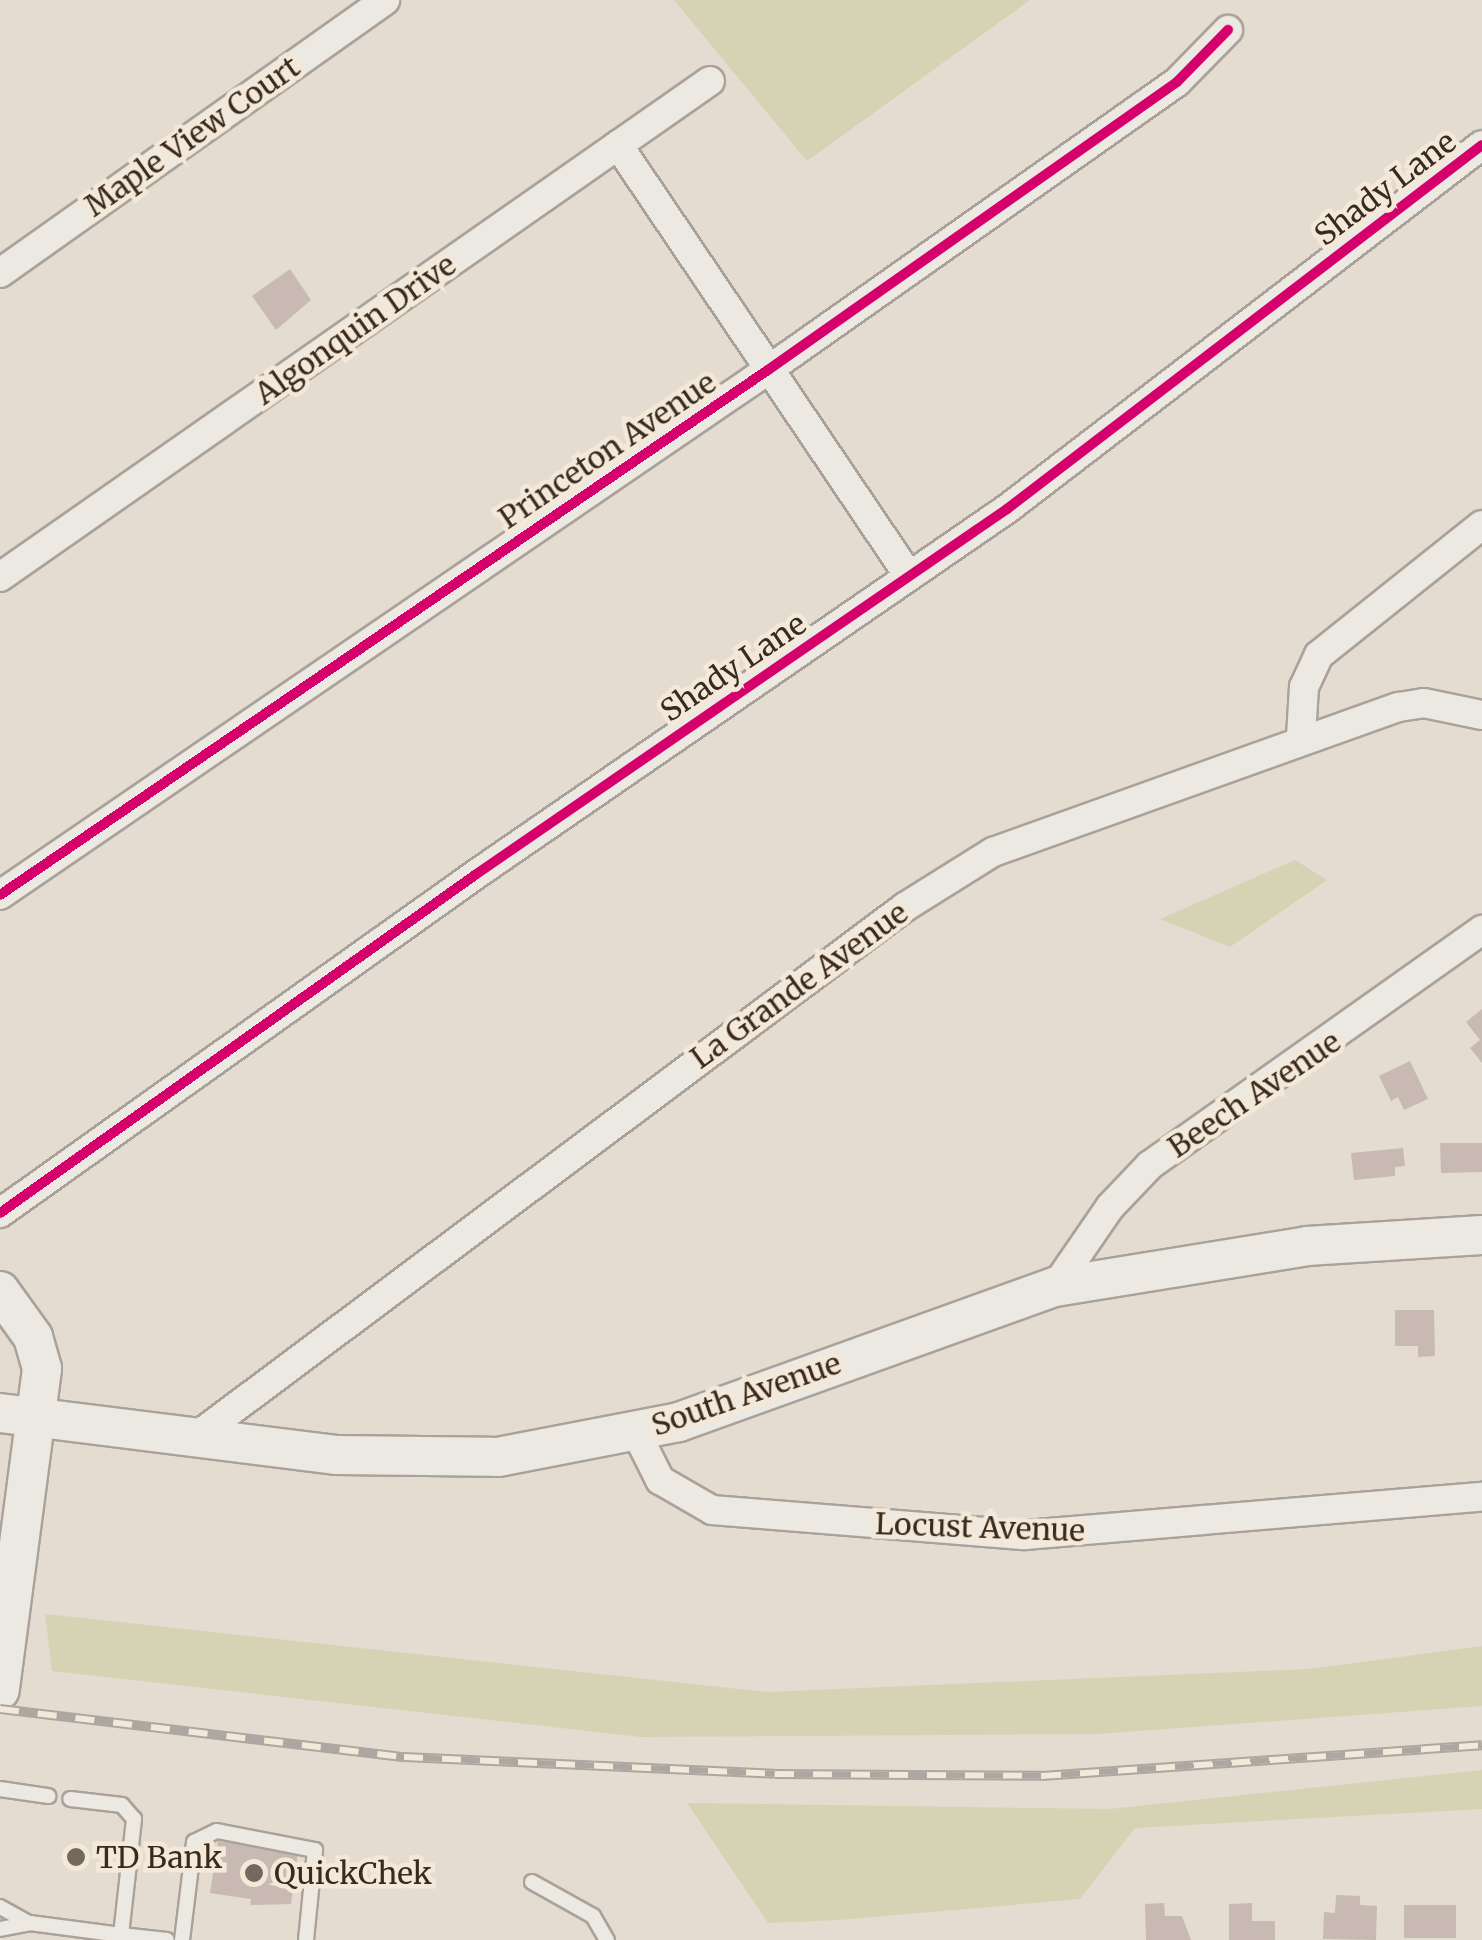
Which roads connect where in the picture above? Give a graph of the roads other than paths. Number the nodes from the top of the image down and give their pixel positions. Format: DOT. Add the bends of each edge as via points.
graph roads {
  1 [pos="385,0"];
  2 [pos="1228,30"];
  3 [pos="710,81"];
  4 [pos="618,145"];
  5 [pos="1482,145"];
  6 [pos="0,273"];
  7 [pos="768,370"];
  8 [pos="1482,525"];
  9 [pos="910,576"];
  10 [pos="0,577"];
  11 [pos="1482,715"];
  12 [pos="1301,737"];
  13 [pos="0,895"];
  14 [pos="1482,930"];
  15 [pos="0,1213"];
  16 [pos="1482,1234"];
  17 [pos="1055,1287"];
  18 [pos="0,1291"];
  19 [pos="16,1416"];
  20 [pos="636,1432"];
  21 [pos="197,1436"];
  22 [pos="1482,1497"];
  23 [pos="0,1690"];
  24 [pos="0,1789"];
  25 [pos="48,1796"];
  26 [pos="70,1799"];
  27 [pos="532,1882"];
  28 [pos="0,1907"];
  29 [pos="30,1923"];
  30 [pos="0,1929"];
  31 [pos="121,1937"];
  32 [pos="167,1940"];
  33 [pos="182,1940"];
  34 [pos="306,1940"];
  35 [pos="607,1940"];
  1 -- 6 [label="street, Maple View Court"];
  2 -- 7 [label="street, Princeton Avenue" via="1177,82"];
  3 -- 4 [label="street, Algonquin Drive"];
  4 -- 7 [label="street"];
  4 -- 10 [label="street, Algonquin Drive"];
  5 -- 9 [label="street, Shady Lane"];
  7 -- 9 [label="street"];
  7 -- 13 [label="street, Princeton Avenue"];
  8 -- 12 [label="street" via="1319,655 1304,687"];
  9 -- 15 [label="street, Shady Lane"];
  11 -- 12 [label="street, La Grande Avenue" via="1424,704"];
  12 -- 21 [label="street, La Grande Avenue" via="1044,829 948,878"];
  14 -- 17 [label="street, Beech Avenue" via="1150,1165 1110,1207"];
  16 -- 17 [label="main road, South Avenue" via="1307,1246"];
  17 -- 20 [label="main road, South Avenue"];
  18 -- 19 [label="main road" via="33,1337 42,1368"];
  19 -- 21 [label="main road, South Avenue"];
  19 -- 23 [label="main road"];
  20 -- 21 [label="main road, South Avenue" via="517,1454 407,1459"];
  20 -- 22 [label="street, Locust Avenue" via="660,1480 702,1506 927,1527 1093,1532"];
  24 -- 25 [label="lane"];
  26 -- 31 [label="lane" via="122,1805 134,1819"];
  27 -- 35 [label="lane" via="593,1916"];
  28 -- 29 [label="lane"];
  29 -- 30 [label="lane"];
  29 -- 31 [label="lane"];
  31 -- 32 [label="lane"];
  33 -- 34 [label="lane" via="194,1842 217,1830 315,1850"];
}
